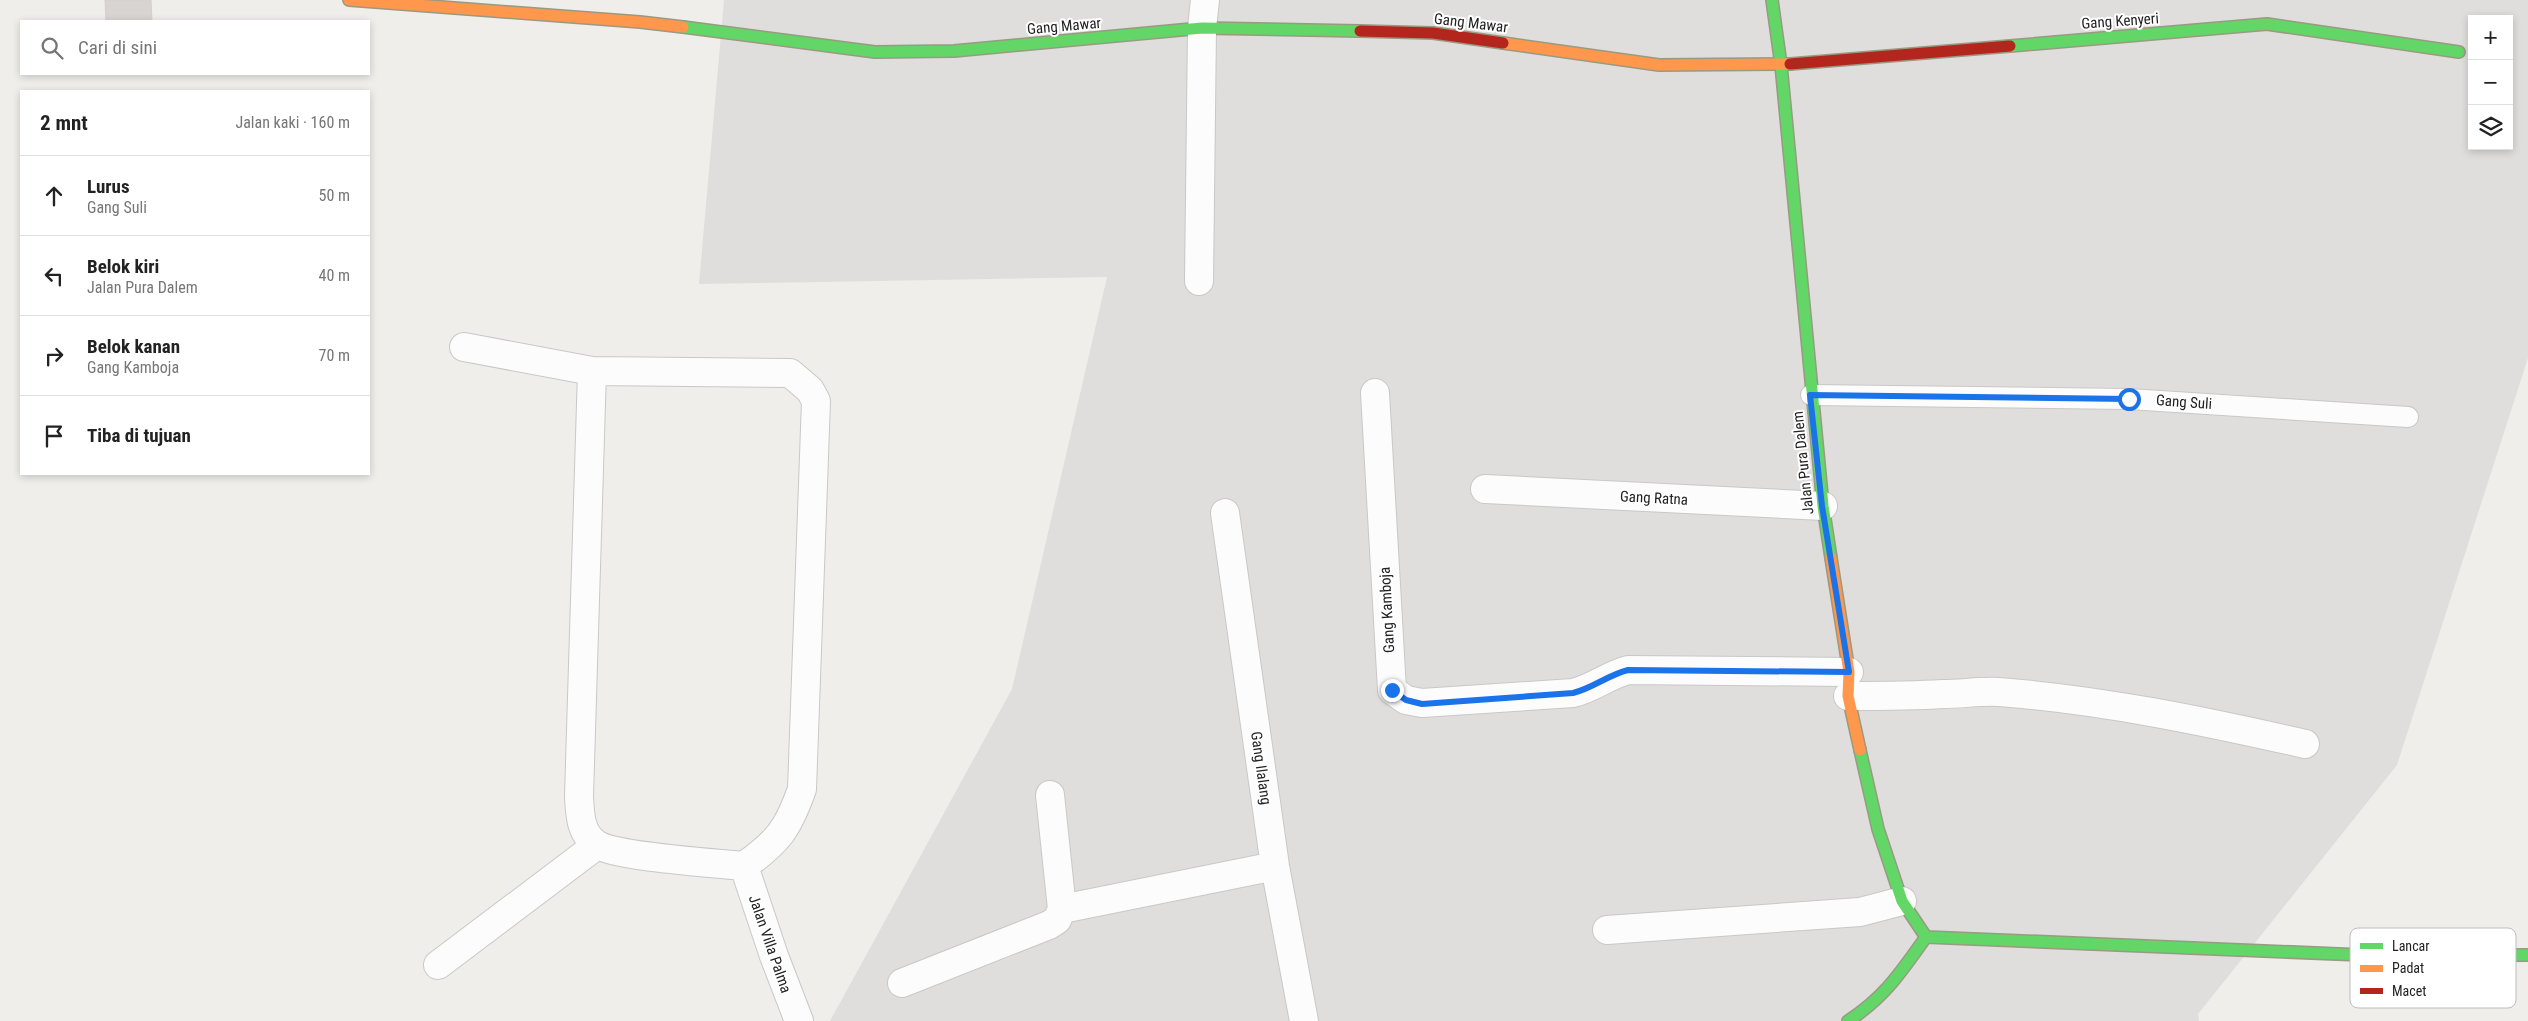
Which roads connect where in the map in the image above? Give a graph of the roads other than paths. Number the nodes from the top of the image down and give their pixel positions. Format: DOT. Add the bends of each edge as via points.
graph roads {
  1 [pos="349,0"];
  2 [pos="1204,0"];
  3 [pos="1772,0"];
  4 [pos="1202,28"];
  5 [pos="2459,52"];
  6 [pos="1782,65"];
  7 [pos="1199,281"];
  8 [pos="464,347"];
  9 [pos="592,370"];
  10 [pos="1375,393"];
  11 [pos="1810,395"];
  12 [pos="2408,417"];
  13 [pos="1485,489"];
  14 [pos="1822,506"];
  15 [pos="1225,513"];
  16 [pos="1849,684"];
  17 [pos="2305,744"];
  18 [pos="1050,795"];
  19 [pos="597,845"];
  20 [pos="744,866"];
  21 [pos="1275,866"];
  22 [pos="1902,901"];
  23 [pos="1062,909"];
  24 [pos="1608,930"];
  25 [pos="1926,937"];
  26 [pos="2350,955"];
  27 [pos="438,965"];
  28 [pos="902,983"];
  29 [pos="799,1021"];
  30 [pos="1304,1021"];
  31 [pos="1848,1021"];
  1 -- 4 [label="street, Gang Mawar" via="640,22 875,52 954,51"];
  2 -- 4 [label="street"];
  3 -- 6 [label="street, Jalan Pura Dalem"];
  4 -- 6 [label="street, Gang Mawar" via="1433,33 1659,65"];
  4 -- 7 [label="street"];
  5 -- 6 [label="street, Gang Kenyeri" via="2267,24"];
  6 -- 11 [label="street, Jalan Pura Dalem"];
  8 -- 9 [label="street"];
  9 -- 19 [label="street" via="579,796 584,830"];
  9 -- 20 [label="street" via="790,373 810,390 816,401 802,789 784,831 768,849"];
  10 -- 16 [label="street, Gang Kamboja" via="1392,690 1406,700 1422,704 1573,693 1628,670"];
  11 -- 12 [label="lane, Gang Suli" via="2129,399"];
  11 -- 14 [label="street, Jalan Pura Dalem"];
  13 -- 14 [label="street, Gang Ratna"];
  14 -- 16 [label="street, Jalan Pura Dalem"];
  15 -- 21 [label="street, Gang Ilalang"];
  16 -- 17 [label="street" via="2070,699 2181,716"];
  16 -- 22 [label="street, Jalan Pura Dalem" via="1878,829"];
  18 -- 23 [label="street"];
  19 -- 20 [label="street" via="622,852"];
  19 -- 27 [label="street"];
  20 -- 29 [label="street, Jalan Villa Palma"];
  21 -- 23 [label="street"];
  21 -- 30 [label="street, Gang Ilalang"];
  22 -- 24 [label="street" via="1860,912"];
  22 -- 25 [label="street, Jalan Pura Dalem"];
  23 -- 28 [label="street" via="1057,920 1049,925"];
  25 -- 26 [label="street"];
  25 -- 31 [label="street" via="1894,982 1872,1006"];
}
